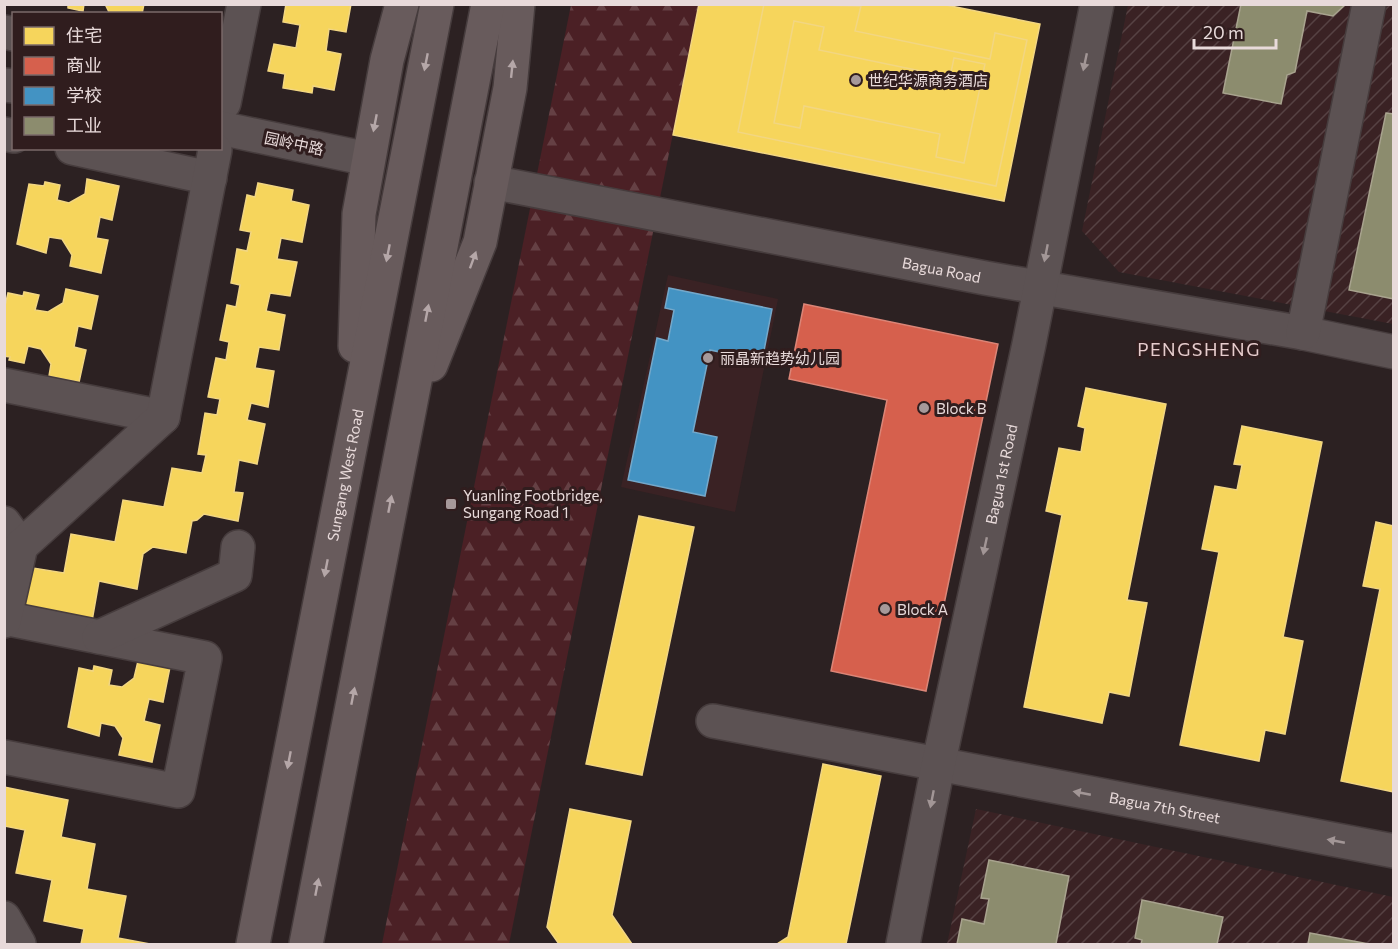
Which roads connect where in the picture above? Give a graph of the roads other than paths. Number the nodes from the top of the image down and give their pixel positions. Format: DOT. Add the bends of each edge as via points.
graph roads {
  1 [pos="244,4"];
  2 [pos="402,4"];
  3 [pos="437,4"];
  4 [pos="488,4"];
  5 [pos="518,4"];
  6 [pos="1097,4"];
  7 [pos="1369,4"];
  8 [pos="222,110"];
  9 [pos="222,121"];
  10 [pos="214,150"];
  11 [pos="368,159"];
  12 [pos="491,182"];
  13 [pos="1040,287"];
  14 [pos="1303,333"];
  15 [pos="1394,352"];
  16 [pos="4,386"];
  17 [pos="163,417"];
  18 [pos="355,422"];
  19 [pos="404,431"];
  20 [pos="13,534"];
  21 [pos="238,547"];
  22 [pos="5,619"];
  23 [pos="99,637"];
  24 [pos="713,721"];
  25 [pos="4,757"];
  26 [pos="938,766"];
  27 [pos="1394,851"];
  28 [pos="4,918"];
  29 [pos="19,945"];
  30 [pos="253,945"];
  31 [pos="306,945"];
  32 [pos="903,945"];
  1 -- 8 [label="street"];
  2 -- 11 [label="main road, one-way"];
  3 -- 18 [label="main road, Sungang West Road, one-way"];
  19 -- 4 [label="main road, one-way"];
  12 -- 5 [label="main road, one-way" via="510,88"];
  6 -- 13 [label="street, Bagua 1st Road, one-way"];
  7 -- 14 [label="street"];
  9 -- 11 [label="street, 园岭中路"];
  10 -- 17 [label="street"];
  11 -- 18 [label="main road" via="358,225"];
  12 -- 13 [label="street, Bagua Road"];
  19 -- 12 [label="main road, one-way" via="480,242"];
  13 -- 14 [label="street, Bagua Road"];
  13 -- 26 [label="street, Bagua 1st Road, one-way"];
  14 -- 15 [label="street, Bagua Road"];
  16 -- 17 [label="street"];
  17 -- 20 [label="street"];
  18 -- 30 [label="main road, Sungang West Road, one-way"];
  31 -- 19 [label="main road, one-way"];
  20 -- 22 [label="street"];
  21 -- 23 [label="street" via="235,575"];
  22 -- 23 [label="street"];
  23 -- 25 [label="street" via="205,658 178,791"];
  24 -- 26 [label="street, Bagua 7th Street"];
  27 -- 26 [label="street, Bagua 7th Street, one-way"];
  26 -- 32 [label="street, Bagua 1st Road, one-way"];
  28 -- 29 [label="street"];
}
